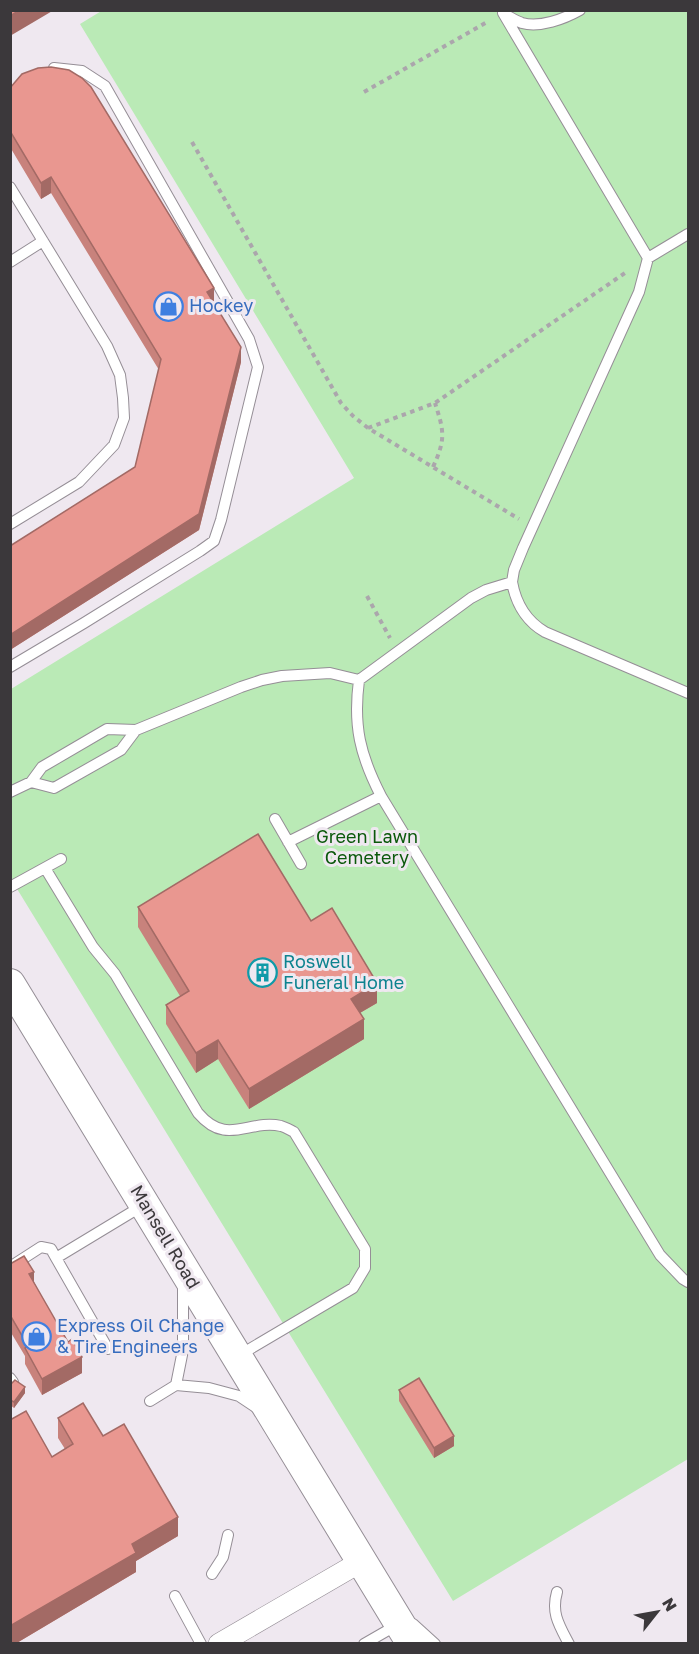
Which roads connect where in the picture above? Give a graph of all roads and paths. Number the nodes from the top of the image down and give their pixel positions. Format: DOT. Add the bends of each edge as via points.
graph roads {
  1 [pos="580,10"];
  2 [pos="502,12"];
  3 [pos="47,67"];
  4 [pos="364,92"];
  5 [pos="192,142"];
  6 [pos="10,187"];
  7 [pos="688,234"];
  8 [pos="44,241"];
  9 [pos="648,258"];
  10 [pos="10,262"];
  11 [pos="435,403"];
  12 [pos="368,428"];
  13 [pos="434,467"];
  14 [pos="10,524"];
  15 [pos="532,527"];
  16 [pos="512,582"];
  17 [pos="367,596"];
  18 [pos="398,651"];
  19 [pos="10,667"];
  20 [pos="358,680"];
  21 [pos="688,693"];
  22 [pos="136,730"];
  23 [pos="30,782"];
  24 [pos="10,792"];
  25 [pos="381,796"];
  26 [pos="275,819"];
  27 [pos="288,842"];
  28 [pos="61,859"];
  29 [pos="301,864"];
  30 [pos="45,868"];
  31 [pos="10,887"];
  32 [pos="10,984"];
  33 [pos="144,1204"];
  34 [pos="56,1258"];
  35 [pos="10,1267"];
  36 [pos="183,1268"];
  37 [pos="688,1282"];
  38 [pos="108,1349"];
  39 [pos="237,1356"];
  40 [pos="181,1385"];
  41 [pos="150,1401"];
  42 [pos="277,1421"];
  43 [pos="228,1535"];
  44 [pos="362,1561"];
  45 [pos="212,1574"];
  46 [pos="557,1593"];
  47 [pos="175,1596"];
  48 [pos="400,1623"];
  49 [pos="201,1644"];
  50 [pos="219,1644"];
  51 [pos="364,1644"];
  52 [pos="435,1644"];
  53 [pos="569,1644"];
  1 -- 2 [label="lane" via="539,24 524,23"];
  2 -- 4 [label="path"];
  2 -- 9 [label="lane"];
  3 -- 19 [label="lane" via="82,71 105,86 249,339 258,368 214,541"];
  5 -- 12 [label="path" via="341,403"];
  6 -- 8 [label="lane"];
  7 -- 9 [label="lane"];
  8 -- 10 [label="lane"];
  8 -- 14 [label="lane" via="107,346 120,375 124,418 114,445 79,482"];
  9 -- 11 [label="path"];
  9 -- 15 [label="lane" via="639,292"];
  11 -- 12 [label="path"];
  11 -- 13 [label="path" via="443,428"];
  12 -- 13 [label="path"];
  13 -- 15 [label="path"];
  15 -- 16 [label="lane"];
  16 -- 18 [label="lane" via="471,598"];
  16 -- 21 [label="lane" via="514,596 533,625"];
  17 -- 18 [label="path"];
  18 -- 20 [label="lane"];
  20 -- 22 [label="lane" via="330,672 272,678"];
  20 -- 25 [label="lane" via="360,746"];
  22 -- 23 [label="lane" via="107,729 42,767"];
  22 -- 23 [label="lane" via="121,750 54,788"];
  23 -- 24 [label="lane"];
  25 -- 27 [label="lane"];
  25 -- 37 [label="lane" via="660,1255"];
  26 -- 27 [label="lane"];
  27 -- 29 [label="lane"];
  28 -- 30 [label="lane"];
  30 -- 31 [label="lane"];
  30 -- 39 [label="lane" via="93,947 115,974 198,1113 220,1130 280,1126 294,1132 365,1250 365,1268 353,1288"];
  32 -- 33 [label="main road, Mansell Road"];
  33 -- 34 [label="lane"];
  33 -- 36 [label="main road, Mansell Road"];
  34 -- 35 [label="lane" via="51,1249 41,1247"];
  34 -- 38 [label="lane"];
  36 -- 39 [label="main road, Mansell Road"];
  36 -- 40 [label="lane"];
  39 -- 42 [label="main road, Mansell Road"];
  40 -- 41 [label="lane"];
  40 -- 42 [label="lane" via="239,1396"];
  42 -- 44 [label="main road, Mansell Road"];
  43 -- 45 [label="lane" via="223,1557"];
  44 -- 48 [label="main road, Mansell Road"];
  44 -- 50 [label="street"];
  46 -- 53 [label="lane" via="554,1613"];
  47 -- 49 [label="lane"];
  48 -- 51 [label="lane"];
  48 -- 52 [label="lane"];
}
